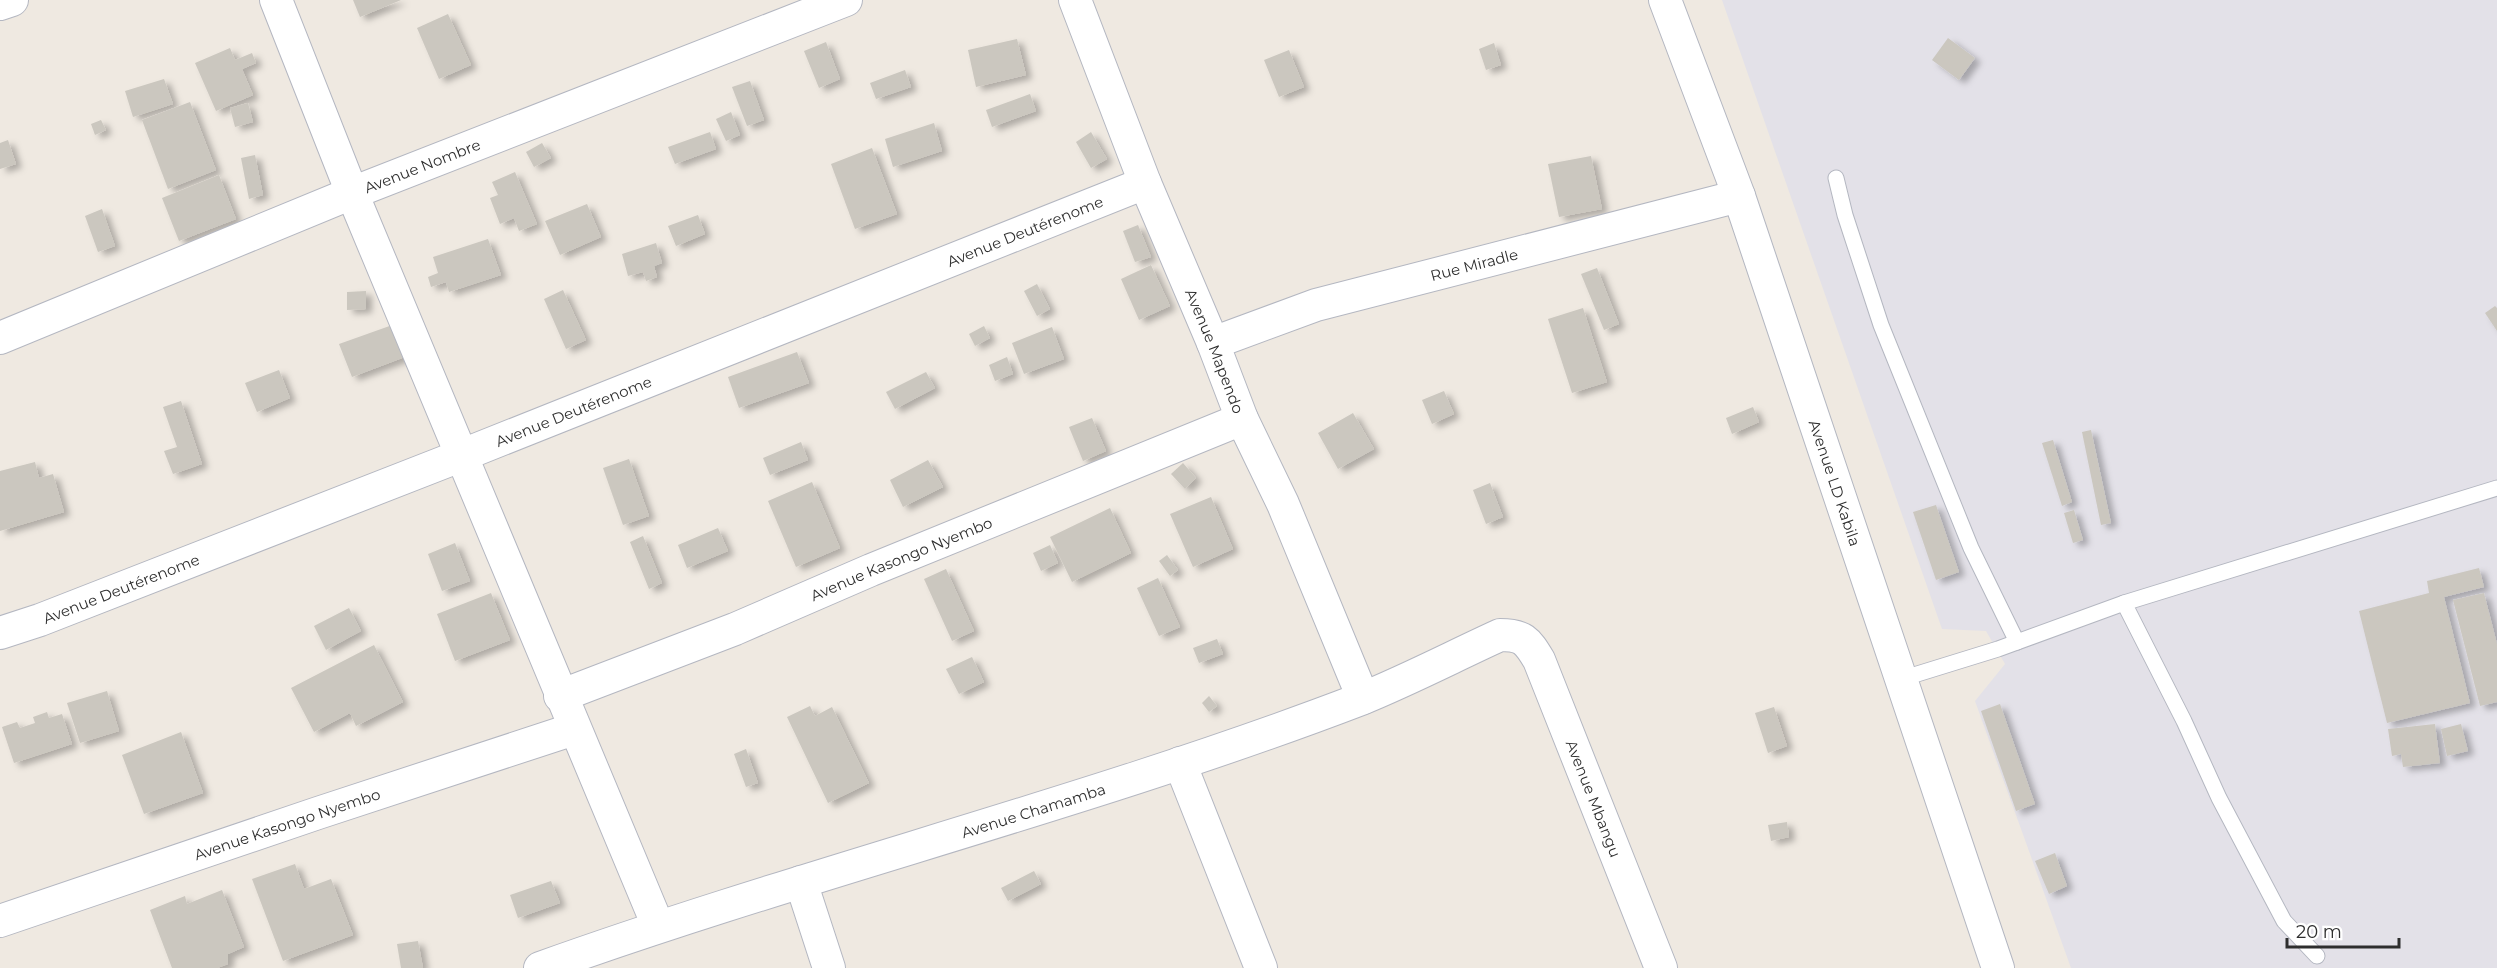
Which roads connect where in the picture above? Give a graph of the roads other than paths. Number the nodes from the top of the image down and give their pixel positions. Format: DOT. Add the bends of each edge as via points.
graph roads {
  1 [pos="12,0"];
  2 [pos="276,0"];
  3 [pos="846,0"];
  4 [pos="1075,0"];
  5 [pos="1665,0"];
  6 [pos="0,4"];
  7 [pos="1836,178"];
  8 [pos="1145,183"];
  9 [pos="352,194"];
  10 [pos="1739,196"];
  11 [pos="0,338"];
  12 [pos="1213,344"];
  13 [pos="1242,419"];
  14 [pos="460,456"];
  15 [pos="2497,488"];
  16 [pos="2124,603"];
  17 [pos="0,633"];
  18 [pos="1517,635"];
  19 [pos="2017,642"];
  20 [pos="1901,679"];
  21 [pos="560,696"];
  22 [pos="1363,698"];
  23 [pos="574,729"];
  24 [pos="1180,763"];
  25 [pos="801,882"];
  26 [pos="0,921"];
  27 [pos="658,926"];
  28 [pos="2317,956"];
  29 [pos="540,968"];
  30 [pos="829,968"];
  31 [pos="1261,968"];
  32 [pos="1661,968"];
  33 [pos="1998,968"];
  1 -- 6 [label="street"];
  2 -- 9 [label="street"];
  3 -- 9 [label="street, Avenue Nombre"];
  4 -- 8 [label="street, Avenue Mapendo"];
  5 -- 10 [label="street, Avenue LD Kabila"];
  7 -- 19 [label="lane" via="1881,325 1971,548"];
  8 -- 12 [label="street, Avenue Mapendo"];
  8 -- 14 [label="street, Avenue Deutérenome"];
  9 -- 11 [label="street, Avenue Nombre"];
  9 -- 14 [label="street"];
  10 -- 12 [label="street, Rue Miradle" via="1316,305"];
  10 -- 20 [label="street, Avenue LD Kabila"];
  12 -- 13 [label="street, Avenue Mapendo"];
  13 -- 21 [label="street, Avenue Kasongo Nyembo"];
  13 -- 22 [label="street, Avenue Mapendo" via="1283,504"];
  14 -- 17 [label="street, Avenue Deutérenome"];
  14 -- 21 [label="street"];
  15 -- 16 [label="lane"];
  16 -- 19 [label="lane"];
  16 -- 28 [label="lane" via="2284,921"];
  18 -- 22 [label="street, Avenue Chamamba" via="1500,634"];
  18 -- 32 [label="street, Avenue Mbangu" via="1529,644 1539,660"];
  19 -- 20 [label="lane"];
  20 -- 33 [label="street, Avenue LD Kabila"];
  21 -- 23 [label="street"];
  22 -- 24 [label="street, Avenue Chamamba"];
  23 -- 26 [label="street, Avenue Kasongo Nyembo"];
  23 -- 27 [label="street"];
  24 -- 25 [label="street, Avenue Chamamba"];
  24 -- 31 [label="street"];
  25 -- 27 [label="street, Avenue Chamamba"];
  25 -- 30 [label="street"];
  27 -- 29 [label="street, Avenue Chamamba"];
}
